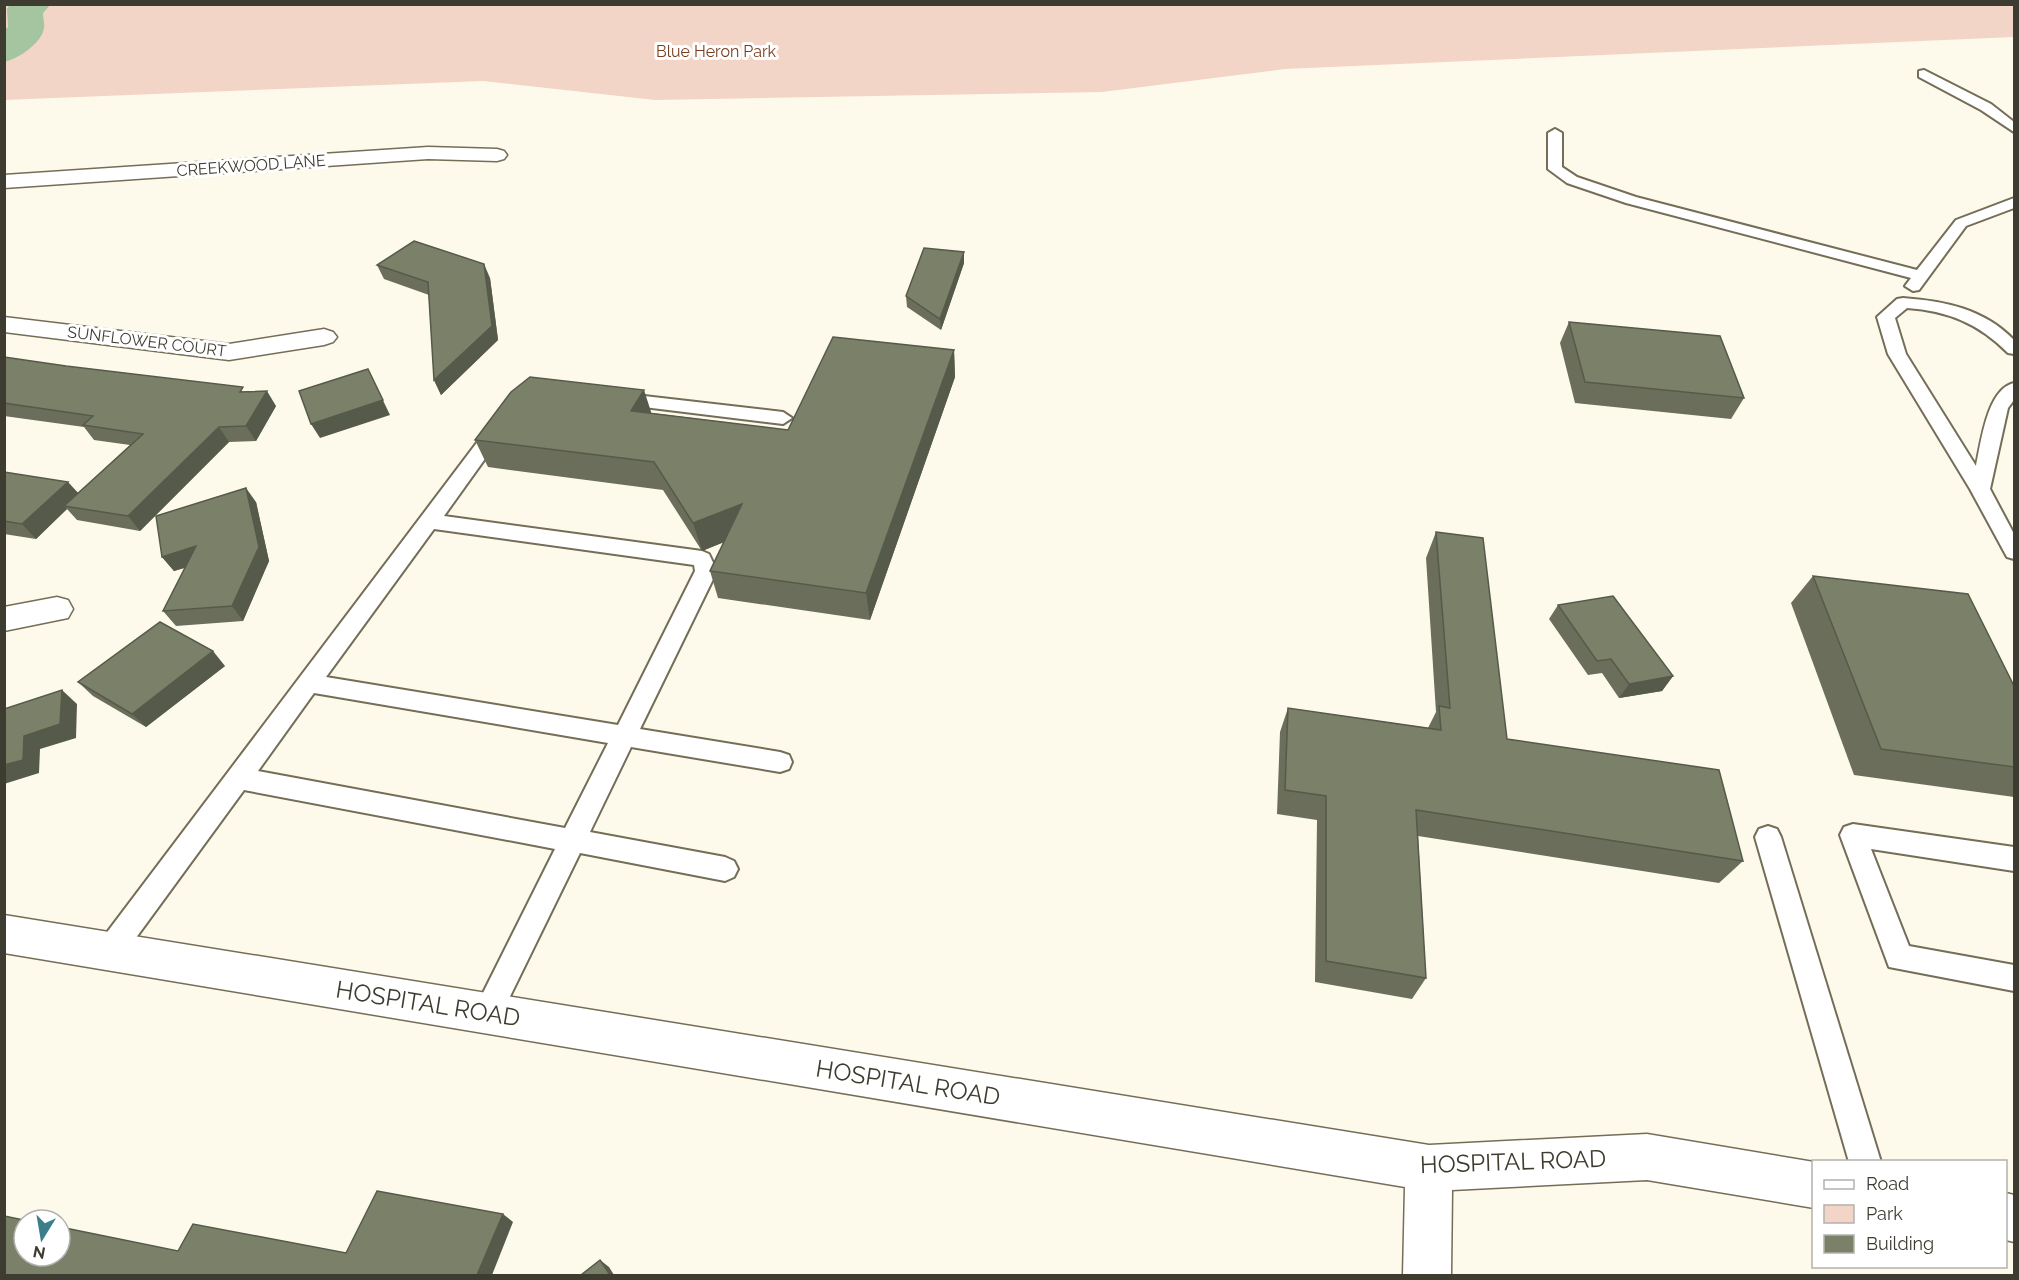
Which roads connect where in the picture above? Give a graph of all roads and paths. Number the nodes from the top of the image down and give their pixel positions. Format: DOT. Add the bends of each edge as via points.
graph roads {
  1 [pos="1924,74"];
  2 [pos="2014,128"];
  3 [pos="1556,133"];
  4 [pos="497,155"];
  5 [pos="14,181"];
  6 [pos="4,194"];
  7 [pos="2014,203"];
  8 [pos="1919,275"];
  9 [pos="1903,303"];
  10 [pos="4,324"];
  11 [pos="324,337"];
  12 [pos="2014,349"];
  13 [pos="2014,389"];
  14 [pos="600,397"];
  15 [pos="512,416"];
  16 [pos="783,418"];
  17 [pos="1980,489"];
  18 [pos="429,521"];
  19 [pos="2014,552"];
  20 [pos="57,609"];
  21 [pos="4,619"];
  22 [pos="309,683"];
  23 [pos="624,736"];
  24 [pos="780,762"];
  25 [pos="238,778"];
  26 [pos="1768,837"];
  27 [pos="573,839"];
  28 [pos="2014,859"];
  29 [pos="725,869"];
  30 [pos="4,934"];
  31 [pos="109,952"];
  32 [pos="2014,978"];
  33 [pos="487,1013"];
  34 [pos="1865,1160"];
  35 [pos="1430,1168"];
  36 [pos="1812,1185"];
  37 [pos="1427,1275"];
  1 -- 2 [label="lane" via="1986,107"];
  3 -- 8 [label="lane" via="1555,169 1572,180 1631,200"];
  4 -- 5 [label="street, CREEKWOOD LANE" via="428,153"];
  5 -- 6 [label="street"];
  7 -- 8 [label="lane" via="1961,224"];
  8 -- 9 [label="lane"];
  9 -- 12 [label="lane" via="1928,304 1970,314 2001,334"];
  9 -- 17 [label="lane" via="1886,317 1897,354"];
  10 -- 11 [label="street, SUNFLOWER COURT" via="229,352"];
  13 -- 17 [label="lane" via="1999,406"];
  14 -- 16 [label="lane"];
  15 -- 18 [label="lane" via="496,430"];
  17 -- 19 [label="lane"];
  18 -- 22 [label="lane"];
  18 -- 23 [label="lane" via="702,559 706,571"];
  20 -- 21 [label="street"];
  22 -- 23 [label="lane"];
  22 -- 25 [label="lane"];
  23 -- 24 [label="lane"];
  23 -- 27 [label="lane"];
  25 -- 27 [label="lane"];
  25 -- 31 [label="lane"];
  26 -- 34 [label="lane"];
  27 -- 29 [label="lane"];
  27 -- 33 [label="lane"];
  28 -- 32 [label="lane" via="1853,835 1899,958"];
  30 -- 31 [label="street, HOSPITAL ROAD"];
  31 -- 33 [label="street, HOSPITAL ROAD"];
  33 -- 35 [label="street, HOSPITAL ROAD"];
  35 -- 36 [label="street, HOSPITAL ROAD" via="1647,1157"];
  35 -- 37 [label="street"];
}
